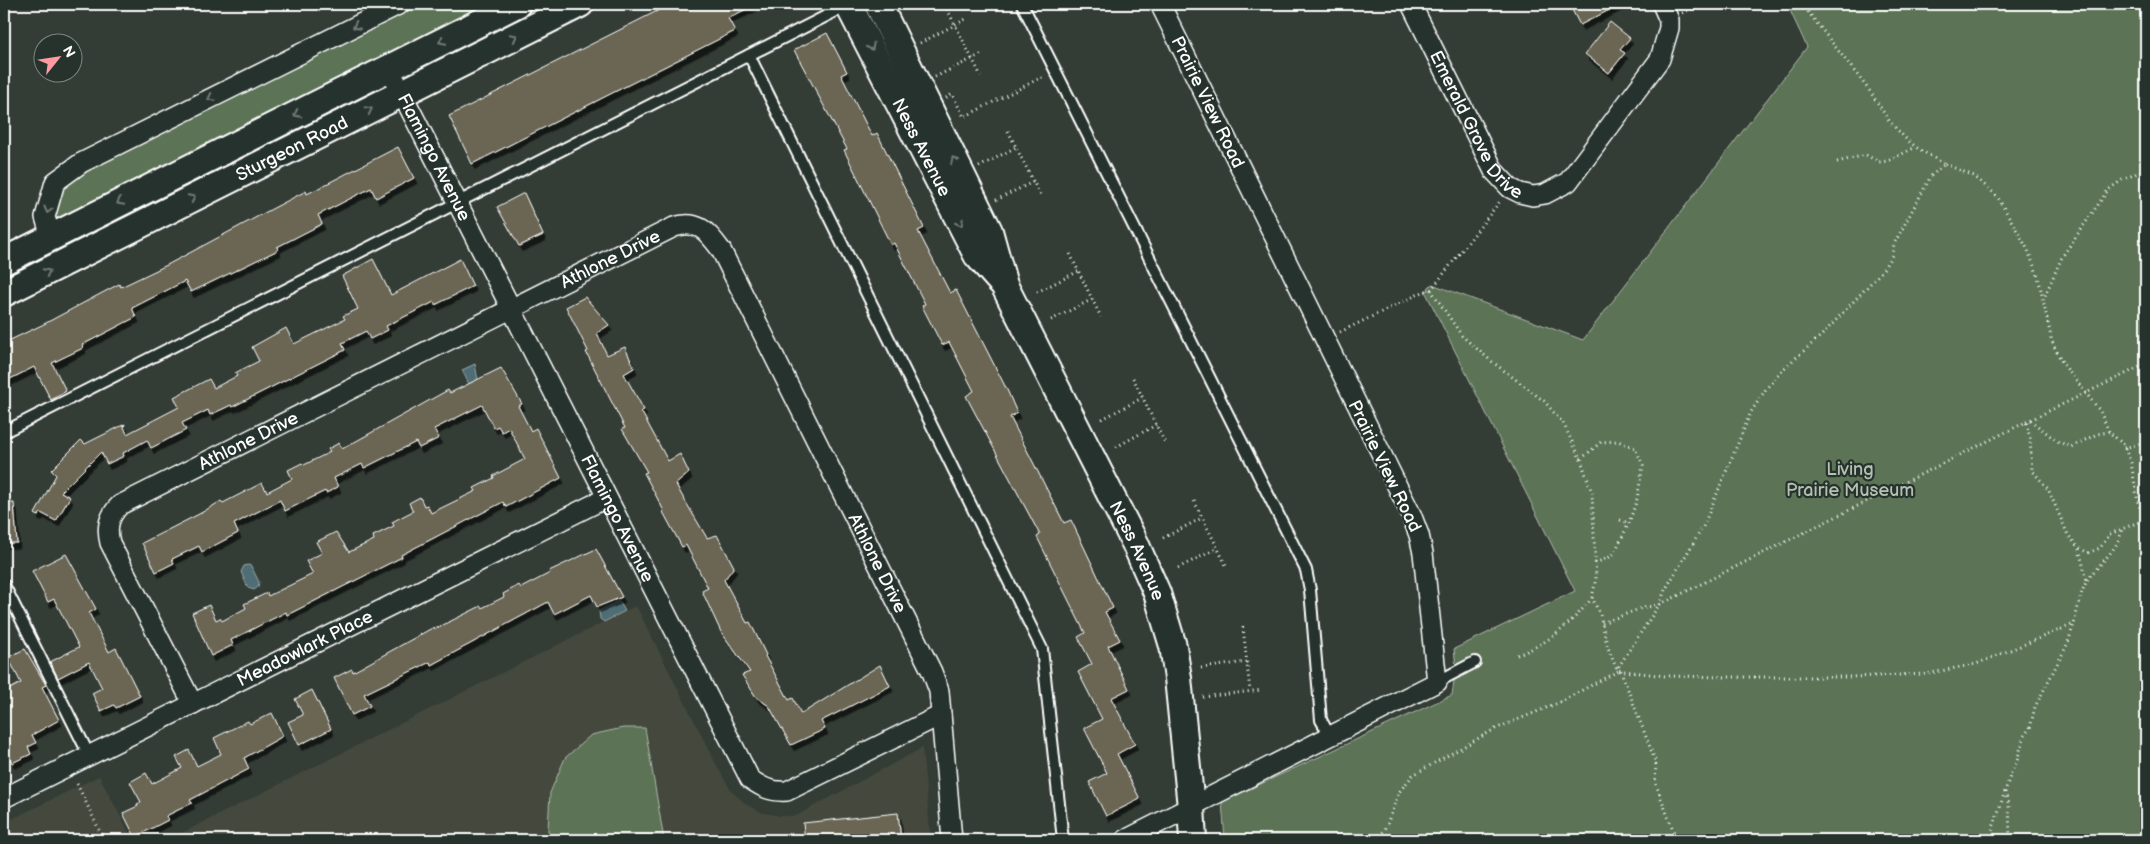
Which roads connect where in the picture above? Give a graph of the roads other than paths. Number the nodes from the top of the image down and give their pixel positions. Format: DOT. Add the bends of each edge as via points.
graph roads {
  1 [pos="400,4"];
  2 [pos="517,4"];
  3 [pos="580,4"];
  4 [pos="848,4"];
  5 [pos="878,4"];
  6 [pos="1022,4"];
  7 [pos="1160,4"];
  8 [pos="1411,4"];
  9 [pos="1662,4"];
  10 [pos="749,55"];
  11 [pos="389,68"];
  12 [pos="403,93"];
  13 [pos="459,203"];
  14 [pos="51,237"];
  15 [pos="4,261"];
  16 [pos="6,286"];
  17 [pos="1004,286"];
  18 [pos="513,309"];
  19 [pos="4,432"];
  20 [pos="606,498"];
  21 [pos="4,585"];
  22 [pos="1475,662"];
  23 [pos="1437,682"];
  24 [pos="193,704"];
  25 [pos="941,715"];
  26 [pos="1330,736"];
  27 [pos="89,755"];
  28 [pos="4,798"];
  29 [pos="1191,807"];
  30 [pos="952,840"];
  31 [pos="1063,840"];
  32 [pos="1125,840"];
  33 [pos="1193,840"];
  1 -- 14 [label="street, one-way" via="81,163 55,182 45,217"];
  2 -- 11 [label="main road, Sturgeon Road, one-way"];
  12 -- 3 [label="main road, Sturgeon Road, one-way"];
  4 -- 10 [label="lane"];
  4 -- 17 [label="main road, Ness Avenue, one-way" via="977,255"];
  17 -- 5 [label="main road, Ness Avenue, one-way" via="990,230"];
  6 -- 26 [label="lane" via="1306,570 1322,720"];
  7 -- 23 [label="street, Prairie View Road" via="1411,514 1419,535"];
  8 -- 9 [label="street, Emerald Grove Drive" via="1494,171 1510,188 1533,196 1545,194 1568,182 1660,59 1669,28"];
  10 -- 13 [label="lane"];
  10 -- 31 [label="lane" via="1042,649"];
  11 -- 12 [label="street, Flamingo Avenue"];
  11 -- 14 [label="main road, Sturgeon Road, one-way"];
  12 -- 13 [label="street, Flamingo Avenue"];
  16 -- 12 [label="main road, Sturgeon Road, one-way"];
  13 -- 18 [label="street, Flamingo Avenue"];
  13 -- 19 [label="lane"];
  14 -- 15 [label="main road, Sturgeon Road"];
  17 -- 29 [label="main road, Ness Avenue" via="1158,593 1173,646"];
  18 -- 20 [label="street, Flamingo Avenue"];
  18 -- 24 [label="street, Athlone Drive" via="127,501 114,511 108,528 110,543"];
  18 -- 25 [label="street, Athlone Drive" via="674,227 683,224 709,233 721,250 932,672 939,691"];
  20 -- 24 [label="street, Meadowlark Place"];
  20 -- 25 [label="street, Flamingo Avenue" via="750,779 764,789 787,791"];
  21 -- 27 [label="lane"];
  22 -- 23 [label="lane"];
  23 -- 26 [label="street"];
  24 -- 27 [label="street, Meadowlark Place"];
  25 -- 30 [label="street, Athlone Drive"];
  26 -- 29 [label="street"];
  27 -- 28 [label="street, Meadowlark Place"];
  29 -- 32 [label="street"];
  29 -- 33 [label="main road, Ness Avenue"];
}
